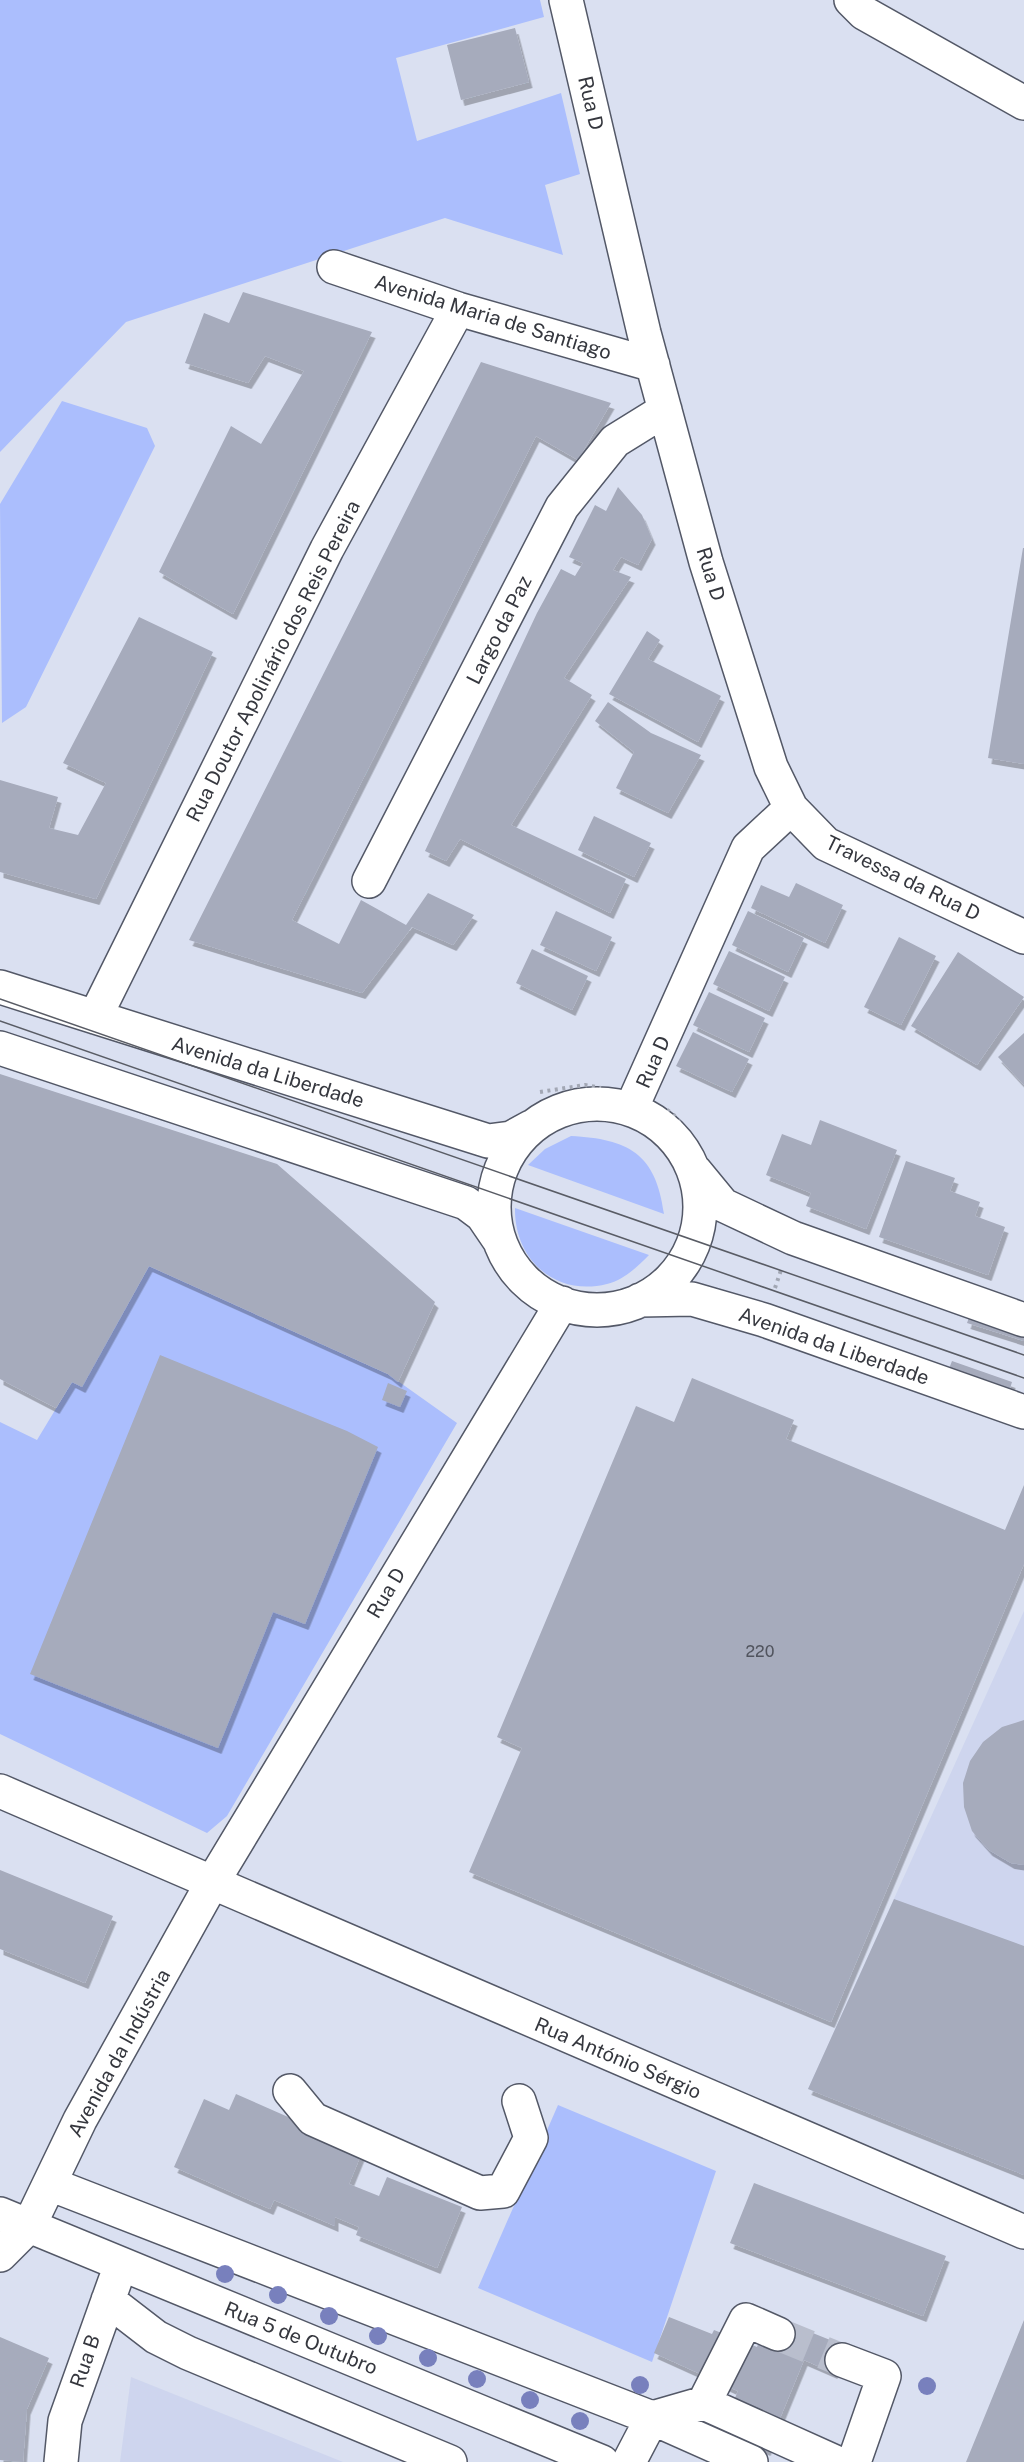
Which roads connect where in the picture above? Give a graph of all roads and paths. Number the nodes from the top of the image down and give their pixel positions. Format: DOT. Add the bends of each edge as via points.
graph roads {
  1 [pos="566,0"];
  2 [pos="851,0"];
  3 [pos="1024,103"];
  4 [pos="334,267"];
  5 [pos="458,309"];
  6 [pos="653,365"];
  7 [pos="665,410"];
  8 [pos="790,808"];
  9 [pos="369,881"];
  10 [pos="1024,937"];
  11 [pos="0,987"];
  12 [pos="95,1017"];
  13 [pos="0,1048"];
  14 [pos="631,1109"];
  15 [pos="535,1124"];
  16 [pos="695,1171"];
  17 [pos="500,1242"];
  18 [pos="784,1262"];
  19 [pos="772,1297"];
  20 [pos="640,1300"];
  21 [pos="562,1303"];
  22 [pos="1024,1320"];
  23 [pos="1024,1412"];
  24 [pos="0,1791"];
  25 [pos="212,1883"];
  26 [pos="290,2091"];
  27 [pos="519,2101"];
  28 [pos="50,2184"];
  29 [pos="15,2220"];
  30 [pos="1024,2232"];
  31 [pos="0,2255"];
  32 [pos="121,2263"];
  33 [pos="108,2300"];
  34 [pos="778,2334"];
  35 [pos="842,2360"];
  36 [pos="704,2403"];
  37 [pos="652,2418"];
  38 [pos="61,2462"];
  39 [pos="450,2462"];
  40 [pos="602,2462"];
  41 [pos="629,2462"];
  42 [pos="751,2462"];
  43 [pos="835,2462"];
  44 [pos="854,2462"];
  1 -- 6 [label="street, Rua D"];
  2 -- 3 [label="street" via="864,13"];
  4 -- 5 [label="street, Avenida Maria de Santiago"];
  5 -- 6 [label="street, Avenida Maria de Santiago"];
  5 -- 12 [label="street, Rua Doutor Apolinário dos Reis Pereira" via="327,549"];
  6 -- 7 [label="street, Rua D"];
  7 -- 8 [label="street, Rua D" via="706,562 771,767"];
  7 -- 9 [label="street, Largo da Paz" via="615,441 562,507"];
  8 -- 10 [label="street, Travessa da Rua D" via="826,844"];
  8 -- 14 [label="street, Rua D" via="748,848"];
  11 -- 12 [label="street, Avenida da Liberdade"];
  12 -- 15 [label="street, Avenida da Liberdade" via="488,1141 512,1138"];
  13 -- 17 [label="street" via="466,1203 482,1215"];
  14 -- 15 [label="street" via="598,1104 565,1108"];
  14 -- 16 [label="street" via="660,1125 683,1149"];
  15 -- 17 [label="street" via="519,1139 498,1177 494,1199"];
  16 -- 20 [label="street" via="700,1202 691,1250 661,1287"];
  16 -- 22 [label="street" via="723,1205 793,1238"];
  17 -- 21 [label="street" via="514,1268 536,1290"];
  18 -- 19 [label="path"];
  20 -- 21 [label="street" via="597,1309"];
  20 -- 23 [label="street, Avenida da Liberdade" via="692,1299"];
  21 -- 25 [label="street, Rua D"];
  24 -- 25 [label="street, Rua António Sérgio"];
  25 -- 28 [label="street, Avenida da Indústria" via="80,2120"];
  25 -- 30 [label="street, Rua António Sérgio"];
  26 -- 27 [label="street" via="313,2119 480,2193 503,2191 531,2138"];
  28 -- 29 [label="street, Avenida da Indústria"];
  28 -- 37 [label="street"];
  29 -- 31 [label="street, Avenida da Indústria"];
  29 -- 32 [label="street, Rua 5 de Outubro"];
  32 -- 33 [label="street, Rua B"];
  32 -- 40 [label="street, Rua 5 de Outubro"];
  33 -- 38 [label="street, Rua B" via="65,2421"];
  33 -- 39 [label="street" via="156,2337 188,2353"];
  34 -- 36 [label="street" via="746,2320"];
  35 -- 44 [label="street" via="884,2376"];
  36 -- 37 [label="street"];
  36 -- 43 [label="street"];
  37 -- 41 [label="street"];
  37 -- 42 [label="street"];
}
